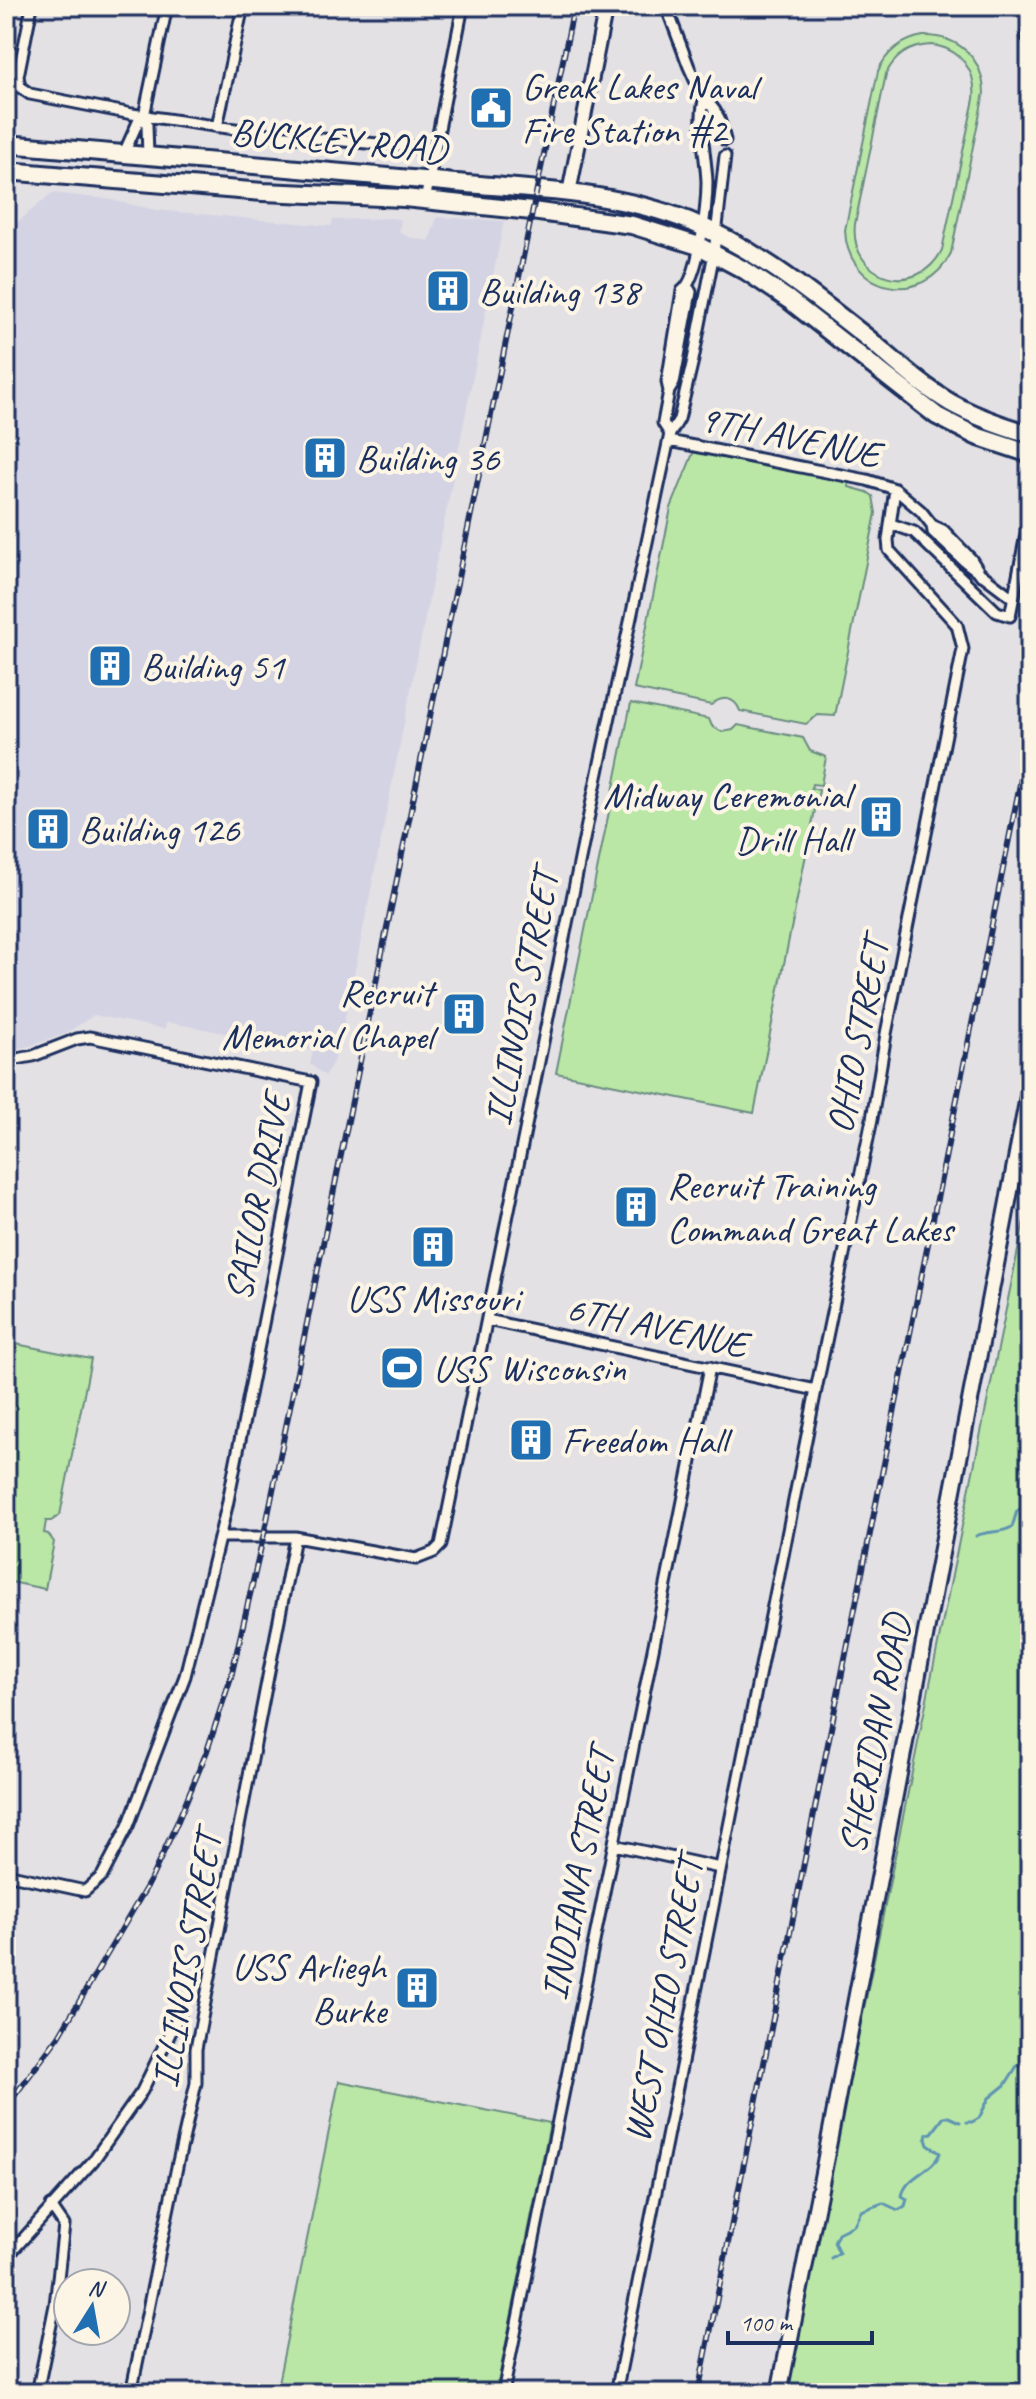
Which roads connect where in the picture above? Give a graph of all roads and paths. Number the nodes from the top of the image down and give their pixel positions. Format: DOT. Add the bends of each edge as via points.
graph roads {
  1 [pos="32,6"];
  2 [pos="167,6"];
  3 [pos="243,6"];
  4 [pos="463,6"];
  5 [pos="606,6"];
  6 [pos="666,6"];
  7 [pos="1030,19"];
  8 [pos="1030,38"];
  9 [pos="704,100"];
  10 [pos="144,116"];
  11 [pos="217,127"];
  12 [pos="6,130"];
  13 [pos="725,140"];
  14 [pos="6,144"];
  15 [pos="24,146"];
  16 [pos="435,149"];
  17 [pos="124,153"];
  18 [pos="148,156"];
  19 [pos="725,156"];
  20 [pos="6,171"];
  21 [pos="429,181"];
  22 [pos="569,193"];
  23 [pos="425,201"];
  24 [pos="708,230"];
  25 [pos="706,250"];
  26 [pos="1030,434"];
  27 [pos="669,438"];
  28 [pos="1030,454"];
  29 [pos="895,489"];
  30 [pos="1030,514"];
  31 [pos="891,524"];
  32 [pos="1013,598"];
  33 [pos="6,1061"];
  34 [pos="1030,1086"];
  35 [pos="487,1320"];
  36 [pos="710,1367"];
  37 [pos="816,1390"];
  38 [pos="220,1537"];
  39 [pos="295,1537"];
  40 [pos="771,1619"];
  41 [pos="614,1845"];
  42 [pos="720,1868"];
  43 [pos="6,1874"];
  44 [pos="180,2013"];
  45 [pos="51,2206"];
  46 [pos="6,2258"];
  47 [pos="37,2393"];
  48 [pos="131,2393"];
  49 [pos="503,2393"];
  50 [pos="616,2393"];
  51 [pos="779,2393"];
  1 -- 10 [label="street" via="20,87 30,94"];
  2 -- 10 [label="street"];
  3 -- 11 [label="street"];
  4 -- 16 [label="street"];
  5 -- 22 [label="street"];
  6 -- 9 [label="street"];
  7 -- 8 [label="street"];
  9 -- 13 [label="street" via="720,119"];
  9 -- 24 [label="street"];
  10 -- 11 [label="street"];
  10 -- 17 [label="street"];
  10 -- 18 [label="street"];
  11 -- 16 [label="street"];
  12 -- 15 [label="highway"];
  14 -- 15 [label="highway, BUCKLEY ROAD"];
  15 -- 17 [label="highway, BUCKLEY ROAD"];
  16 -- 21 [label="street"];
  17 -- 18 [label="highway, BUCKLEY ROAD"];
  18 -- 21 [label="highway, BUCKLEY ROAD"];
  19 -- 24 [label="street"];
  20 -- 23 [label="highway, BUCKLEY ROAD"];
  21 -- 22 [label="highway, BUCKLEY ROAD"];
  21 -- 23 [label="street"];
  22 -- 24 [label="highway, BUCKLEY ROAD" via="628,202"];
  23 -- 25 [label="highway, BUCKLEY ROAD" via="611,220"];
  24 -- 25 [label="street, ILLINOIS STREET"];
  24 -- 25 [label="street, ILLINOIS STREET"];
  24 -- 26 [label="highway, BUCKLEY ROAD" via="798,284 952,403"];
  25 -- 27 [label="street, ILLINOIS STREET" via="679,419"];
  25 -- 27 [label="street, ILLINOIS STREET" via="682,291 663,423"];
  25 -- 28 [label="highway, BUCKLEY ROAD" via="776,290 937,416"];
  27 -- 29 [label="street, 9TH AVENUE"];
  27 -- 35 [label="street, ILLINOIS STREET"];
  29 -- 31 [label="street, OHIO STREET"];
  29 -- 32 [label="street, 9TH AVENUE" via="943,530 981,575"];
  30 -- 32 [label="street"];
  31 -- 32 [label="street, 9TH AVENUE" via="914,532 997,612 1010,616"];
  31 -- 37 [label="street, OHIO STREET" via="892,555 957,625 963,649"];
  33 -- 38 [label="street, SAILOR DRIVE" via="90,1037 311,1082"];
  34 -- 51 [label="main road, SHERIDAN ROAD"];
  35 -- 36 [label="street, 6TH AVENUE"];
  35 -- 39 [label="street, ILLINOIS STREET" via="441,1545 416,1559"];
  36 -- 37 [label="street, 6TH AVENUE"];
  36 -- 41 [label="street, INDIANA STREET"];
  37 -- 40 [label="street, OHIO STREET"];
  38 -- 39 [label="street"];
  38 -- 43 [label="street, SAILOR DRIVE" via="185,1676 143,1792 102,1876 85,1891"];
  39 -- 48 [label="street, ILLINOIS STREET" via="198,2040 196,2083"];
  40 -- 42 [label="street, WEST OHIO STREET"];
  41 -- 42 [label="street"];
  41 -- 49 [label="street, INDIANA STREET"];
  42 -- 50 [label="street, WEST OHIO STREET"];
  44 -- 45 [label="street" via="142,2091 93,2161"];
  45 -- 46 [label="street"];
  45 -- 47 [label="street" via="64,2225"];
}
